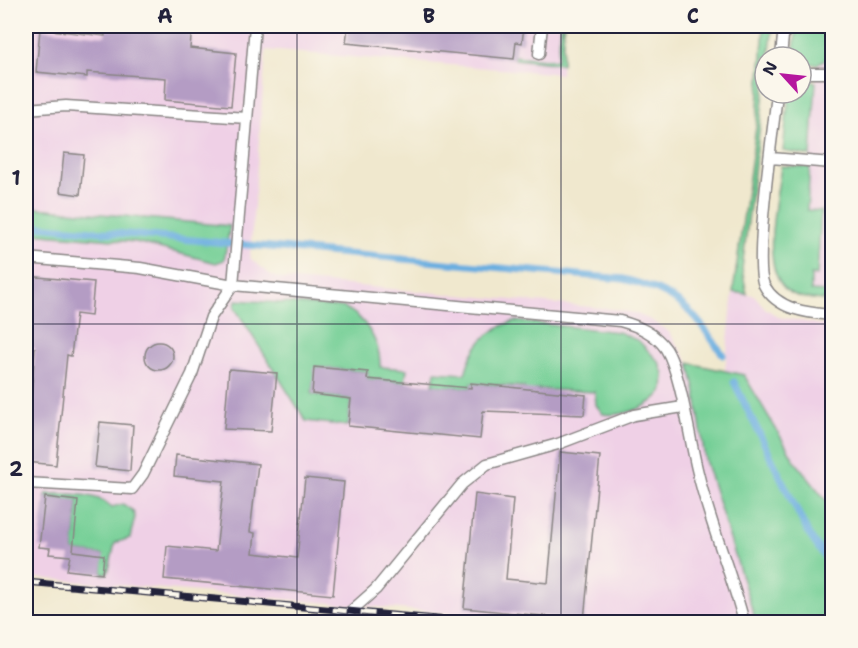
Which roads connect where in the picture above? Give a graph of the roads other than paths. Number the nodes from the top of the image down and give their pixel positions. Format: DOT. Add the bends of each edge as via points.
graph roads {
  1 [pos="255,26"];
  2 [pos="542,26"];
  3 [pos="784,26"];
  4 [pos="782,45"];
  5 [pos="539,54"];
  6 [pos="832,72"];
  7 [pos="813,73"];
  8 [pos="776,105"];
  9 [pos="26,109"];
  10 [pos="248,118"];
  11 [pos="771,158"];
  12 [pos="832,163"];
  13 [pos="26,258"];
  14 [pos="233,285"];
  15 [pos="832,315"];
  16 [pos="683,407"];
  17 [pos="26,483"];
  18 [pos="330,622"];
  19 [pos="744,622"];
  1 -- 10 [label="lane"];
  2 -- 5 [label="lane"];
  3 -- 4 [label="lane"];
  6 -- 7 [label="lane"];
  8 -- 11 [label="lane"];
  9 -- 10 [label="lane" via="66,106"];
  10 -- 14 [label="lane"];
  11 -- 12 [label="lane"];
  11 -- 15 [label="lane" via="760,255 763,284 781,304"];
  13 -- 14 [label="lane" via="140,268"];
  14 -- 16 [label="lane" via="620,321 646,331 667,351"];
  14 -- 17 [label="lane" via="211,317 192,374 132,489"];
  16 -- 18 [label="lane" via="634,416 558,444 487,464 462,484 376,589 350,612"];
  16 -- 19 [label="lane" via="699,476"];
}
